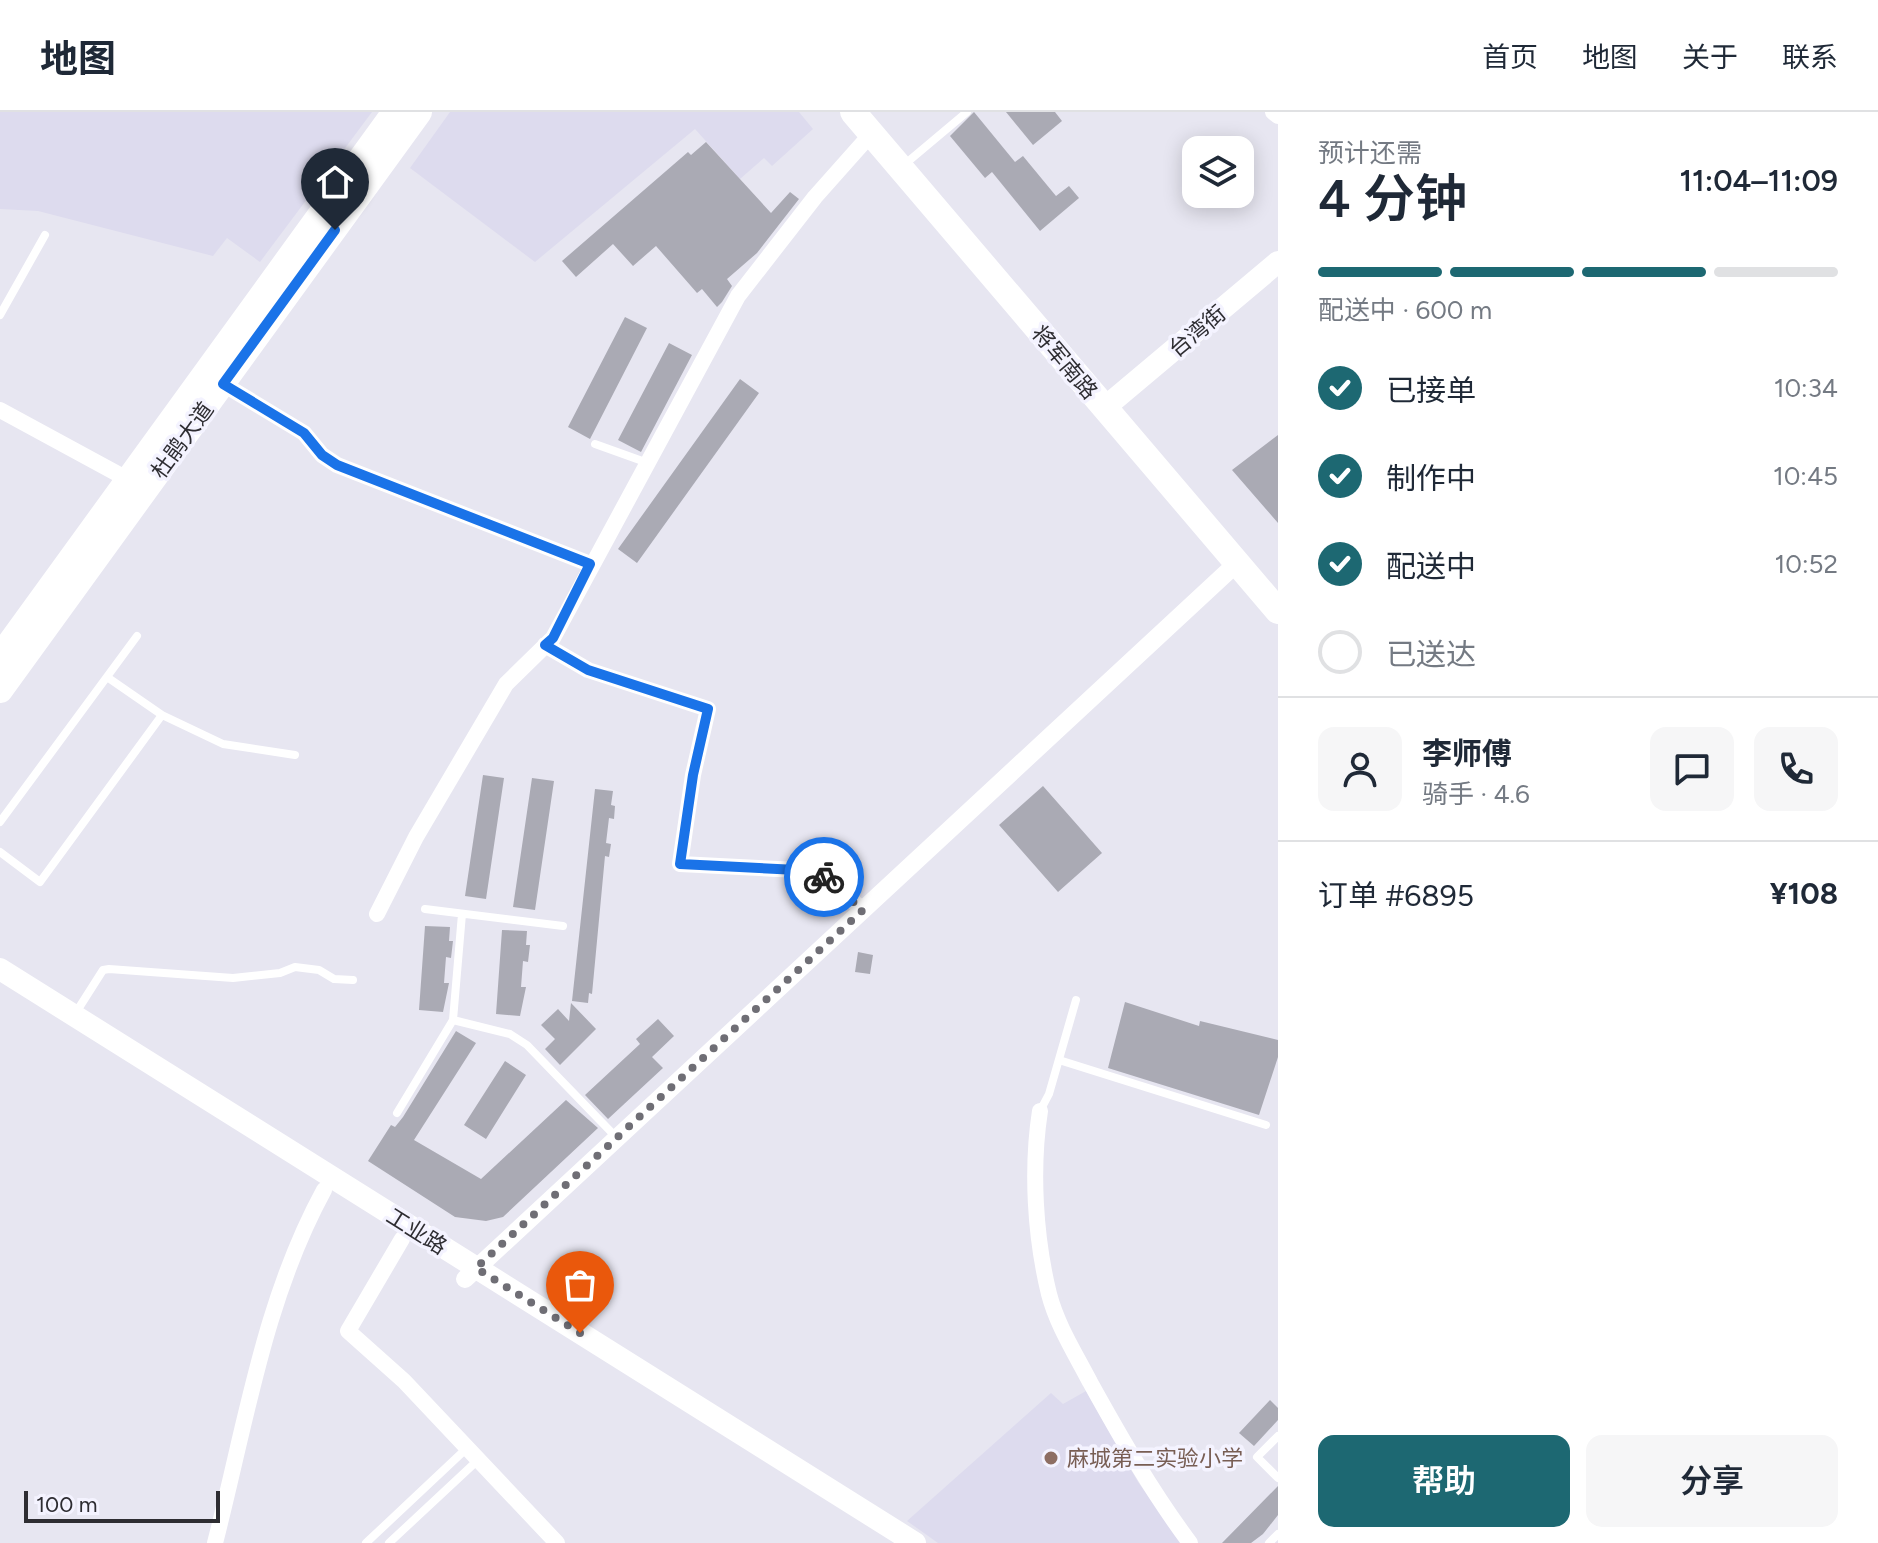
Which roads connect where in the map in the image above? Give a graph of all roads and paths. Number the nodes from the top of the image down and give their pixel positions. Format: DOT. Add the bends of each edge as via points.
graph roads {
  1 [pos="395,112"];
  2 [pos="419,112"];
  3 [pos="853,112"];
  4 [pos="967,112"];
  5 [pos="1273,112"];
  6 [pos="1278,116"];
  7 [pos="871,123"];
  8 [pos="911,159"];
  9 [pos="45,235"];
  10 [pos="1278,262"];
  11 [pos="0,315"];
  12 [pos="223,384"];
  13 [pos="1115,399"];
  14 [pos="0,410"];
  15 [pos="595,444"];
  16 [pos="649,463"];
  17 [pos="129,480"];
  18 [pos="1237,563"];
  19 [pos="590,564"];
  20 [pos="1278,590"];
  21 [pos="1278,611"];
  22 [pos="137,636"];
  23 [pos="545,645"];
  24 [pos="0,657"];
  25 [pos="107,677"];
  26 [pos="0,690"];
  27 [pos="162,715"];
  28 [pos="295,755"];
  29 [pos="0,822"];
  30 [pos="0,852"];
  31 [pos="425,909"];
  32 [pos="863,910"];
  33 [pos="377,914"];
  34 [pos="462,914"];
  35 [pos="563,926"];
  36 [pos="0,969"];
  37 [pos="353,980"];
  38 [pos="0,986"];
  39 [pos="1076,1000"];
  40 [pos="75,1015"];
  41 [pos="453,1020"];
  42 [pos="1059,1060"];
  43 [pos="1040,1111"];
  44 [pos="397,1113"];
  45 [pos="1266,1125"];
  46 [pos="617,1138"];
  47 [pos="324,1190"];
  48 [pos="402,1239"];
  49 [pos="471,1274"];
  50 [pos="1278,1436"];
  51 [pos="473,1454"];
  52 [pos="1278,1478"];
  53 [pos="1278,1534"];
  54 [pos="215,1543"];
  55 [pos="366,1543"];
  56 [pos="389,1543"];
  57 [pos="557,1543"];
  58 [pos="887,1543"];
  59 [pos="915,1543"];
  60 [pos="1190,1543"];
  61 [pos="1269,1543"];
  1 -- 17 [label="highway, 杜鹃大道"];
  2 -- 12 [label="highway, 杜鹃大道"];
  3 -- 7 [label="highway, 将军南路"];
  4 -- 8 [label="lane"];
  5 -- 6 [label="street"];
  7 -- 8 [label="highway, 将军南路"];
  7 -- 16 [label="street" via="738,296"];
  7 -- 18 [label="highway, 将军南路"];
  8 -- 13 [label="highway, 将军南路"];
  9 -- 11 [label="lane"];
  10 -- 13 [label="main road, 台湾街"];
  12 -- 19 [label="street" via="304,433 337,465"];
  12 -- 26 [label="highway, 杜鹃大道"];
  13 -- 20 [label="highway, 将军南路"];
  14 -- 17 [label="street"];
  15 -- 16 [label="lane"];
  16 -- 19 [label="street"];
  17 -- 24 [label="highway, 杜鹃大道"];
  18 -- 21 [label="highway, 将军南路"];
  18 -- 32 [label="street"];
  19 -- 23 [label="street"];
  22 -- 25 [label="lane"];
  23 -- 32 [label="street" via="588,670 708,709 680,864 818,871"];
  23 -- 33 [label="street" via="506,684"];
  25 -- 27 [label="lane"];
  25 -- 29 [label="lane"];
  27 -- 28 [label="lane" via="223,744"];
  27 -- 30 [label="lane" via="40,882"];
  31 -- 34 [label="lane"];
  32 -- 46 [label="street"];
  34 -- 35 [label="lane"];
  34 -- 41 [label="lane"];
  36 -- 40 [label="main road, 工业路"];
  37 -- 40 [label="lane" via="295,967 233,978 109,969 103,970"];
  38 -- 47 [label="main road, 工业路"];
  39 -- 42 [label="lane"];
  40 -- 49 [label="main road, 工业路"];
  41 -- 44 [label="lane"];
  41 -- 46 [label="lane" via="510,1034 527,1045"];
  42 -- 43 [label="lane"];
  42 -- 45 [label="lane"];
  43 -- 60 [label="street" via="1034,1147 1038,1206 1044,1270 1060,1326 1129,1453"];
  46 -- 49 [label="street"];
  47 -- 48 [label="main road, 工业路"];
  47 -- 54 [label="street" via="290,1261 267,1327"];
  48 -- 49 [label="main road, 工业路"];
  48 -- 51 [label="street" via="348,1331"];
  49 -- 58 [label="main road, 工业路"];
  49 -- 59 [label="main road, 工业路"];
  50 -- 52 [label="lane" via="1257,1457"];
  51 -- 55 [label="lane"];
  51 -- 56 [label="lane"];
  51 -- 57 [label="street"];
  53 -- 61 [label="lane"];
}
